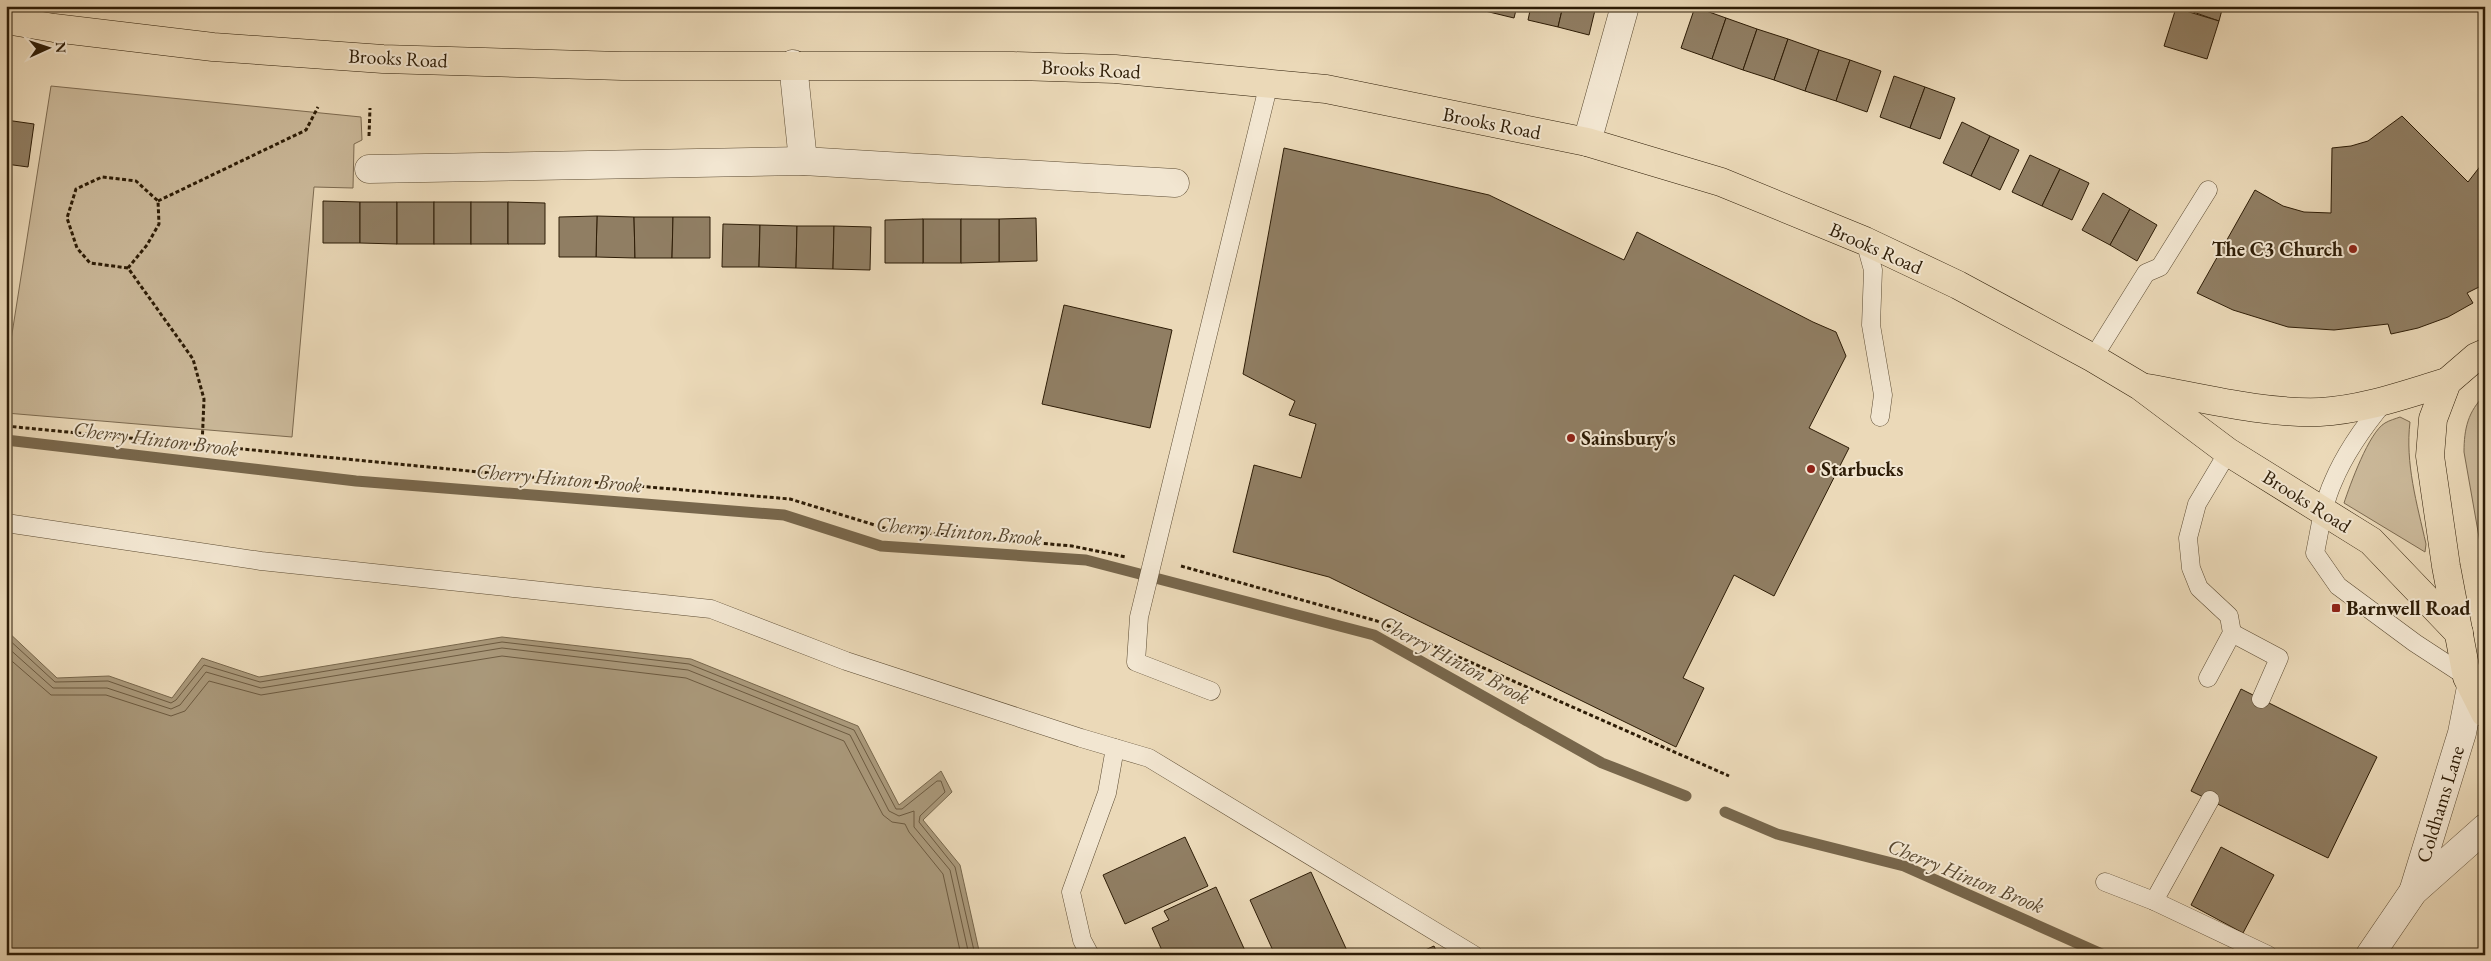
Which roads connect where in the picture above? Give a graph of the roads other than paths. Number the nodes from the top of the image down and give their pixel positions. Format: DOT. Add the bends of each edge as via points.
graph roads {
  1 [pos="1625,6"];
  2 [pos="6,20"];
  3 [pos="793,64"];
  4 [pos="1269,83"];
  5 [pos="1587,142"];
  6 [pos="803,161"];
  7 [pos="369,169"];
  8 [pos="1175,183"];
  9 [pos="2208,190"];
  10 [pos="1866,241"];
  11 [pos="2485,353"];
  12 [pos="2093,358"];
  13 [pos="2447,382"];
  14 [pos="2140,386"];
  15 [pos="2385,401"];
  16 [pos="1880,417"];
  17 [pos="2228,452"];
  18 [pos="2323,510"];
  19 [pos="6,523"];
  20 [pos="2232,632"];
  21 [pos="2459,633"];
  22 [pos="2208,678"];
  23 [pos="2469,682"];
  24 [pos="1211,691"];
  25 [pos="2261,699"];
  26 [pos="2485,713"];
  27 [pos="1115,748"];
  28 [pos="2210,800"];
  29 [pos="2485,828"];
  30 [pos="2105,882"];
  31 [pos="2413,892"];
  32 [pos="2154,901"];
  33 [pos="1090,955"];
  34 [pos="1474,955"];
  35 [pos="2268,955"];
  36 [pos="2370,955"];
  1 -- 5 [label="street"];
  2 -- 3 [label="main road, Brooks Road" via="213,47 383,59 622,66"];
  3 -- 4 [label="main road, Brooks Road" via="1106,69"];
  3 -- 6 [label="street"];
  4 -- 5 [label="main road, Brooks Road" via="1326,89"];
  4 -- 24 [label="lane" via="1139,617 1136,662"];
  5 -- 10 [label="main road, Brooks Road" via="1721,182"];
  6 -- 7 [label="street"];
  6 -- 8 [label="street"];
  9 -- 12 [label="lane" via="2160,267 2146,273"];
  10 -- 12 [label="main road, Brooks Road" via="1958,285"];
  10 -- 16 [label="lane" via="1873,270 1871,325 1883,395"];
  11 -- 13 [label="main road"];
  12 -- 14 [label="main road, Brooks Road"];
  13 -- 15 [label="main road, Brooks Road"];
  13 -- 21 [label="main road" via="2433,419 2430,456"];
  14 -- 15 [label="main road, Brooks Road" via="2260,408 2321,412"];
  14 -- 17 [label="main road, Brooks Road"];
  15 -- 18 [label="lane" via="2365,425 2333,481"];
  17 -- 18 [label="main road, Brooks Road"];
  17 -- 20 [label="lane" via="2197,504 2188,538 2191,568 2199,588 2229,616"];
  18 -- 21 [label="main road, Brooks Road" via="2371,541"];
  18 -- 23 [label="lane" via="2315,553 2338,586"];
  19 -- 27 [label="lane" via="261,561 711,609 846,661"];
  20 -- 22 [label="lane"];
  20 -- 25 [label="lane" via="2279,658"];
  21 -- 23 [label="main road"];
  23 -- 26 [label="main road"];
  23 -- 31 [label="street, Coldhams Lane" via="2462,733"];
  27 -- 33 [label="lane" via="1107,793 1071,892 1082,940"];
  27 -- 34 [label="lane" via="1149,758"];
  28 -- 32 [label="lane"];
  29 -- 31 [label="street, Coldhams Lane"];
  30 -- 32 [label="lane"];
  31 -- 36 [label="street, Coldhams Lane"];
  32 -- 35 [label="lane"];
}
